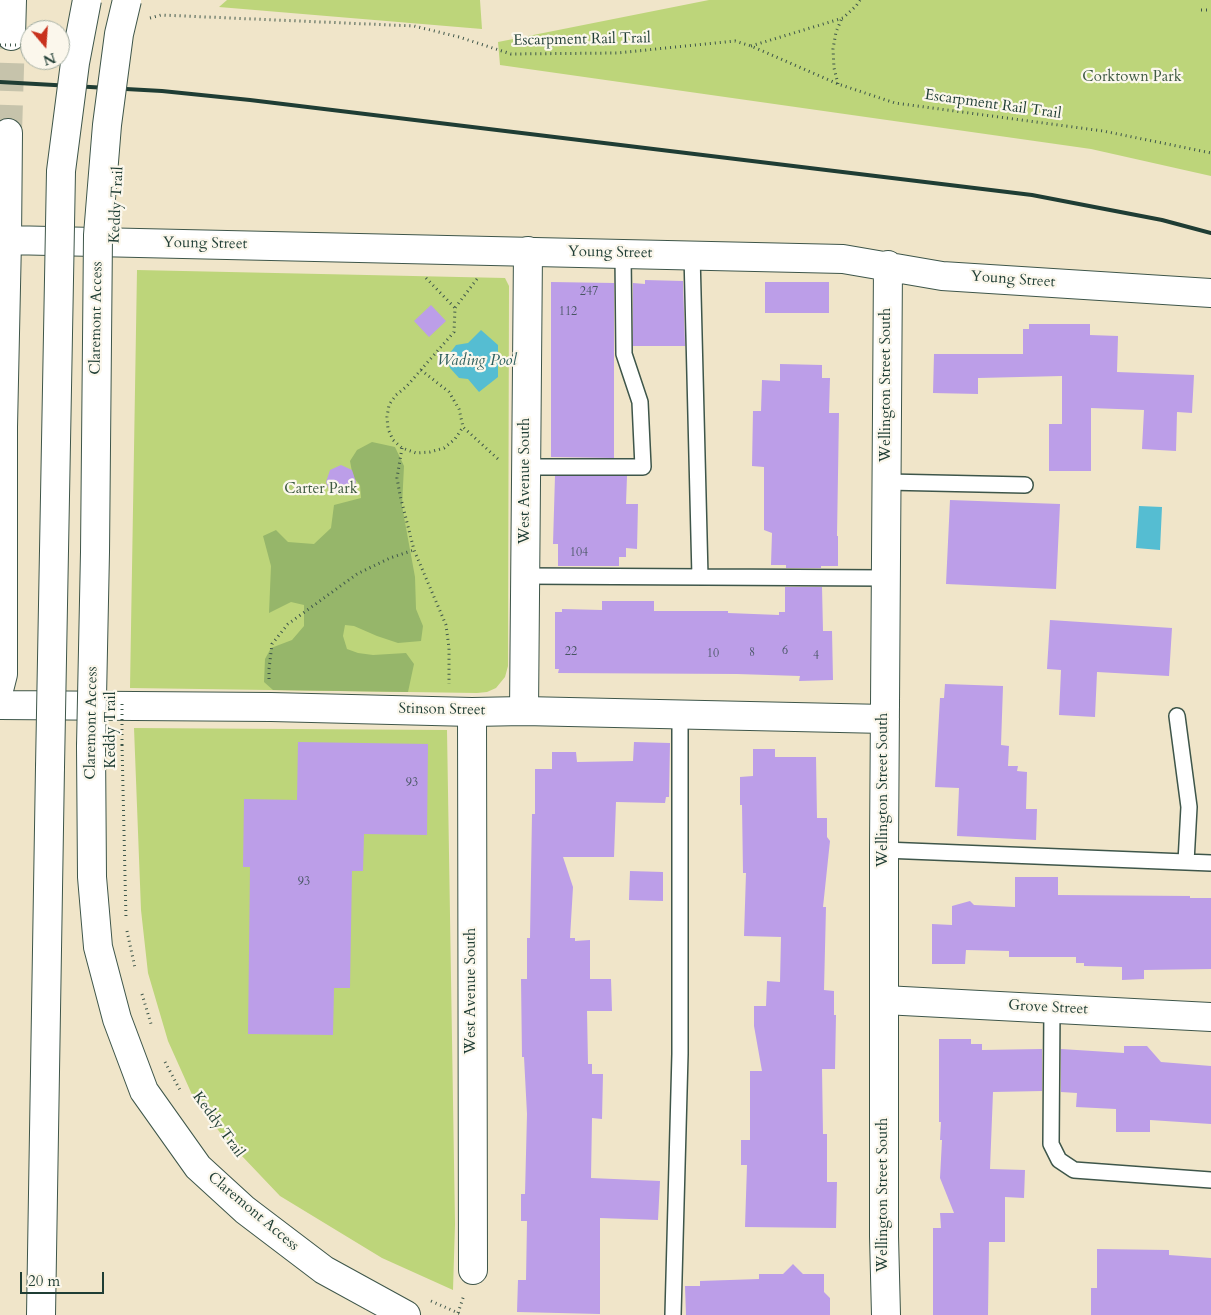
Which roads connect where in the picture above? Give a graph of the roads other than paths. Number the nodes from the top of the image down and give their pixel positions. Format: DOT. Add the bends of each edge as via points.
graph roads {
  1 [pos="12,0"];
  2 [pos="87,0"];
  3 [pos="135,10"];
  4 [pos="14,42"];
  5 [pos="8,133"];
  6 [pos="7,240"];
  7 [pos="528,251"];
  8 [pos="623,253"];
  9 [pos="692,254"];
  10 [pos="888,265"];
  11 [pos="1211,294"];
  12 [pos="1,427"];
  13 [pos="526,464"];
  14 [pos="887,482"];
  15 [pos="1025,485"];
  16 [pos="525,576"];
  17 [pos="700,577"];
  18 [pos="886,578"];
  19 [pos="0,686"];
  20 [pos="0,705"];
  21 [pos="461,711"];
  22 [pos="524,711"];
  23 [pos="680,714"];
  24 [pos="1176,716"];
  25 [pos="885,719"];
  26 [pos="884,850"];
  27 [pos="1186,862"];
  28 [pos="1211,863"];
  29 [pos="884,1000"];
  30 [pos="1052,1008"];
  31 [pos="1211,1017"];
  32 [pos="1211,1180"];
  33 [pos="472,1270"];
  34 [pos="415,1306"];
  35 [pos="41,1315"];
  36 [pos="673,1315"];
  37 [pos="886,1315"];
  1 -- 4 [label="street"];
  2 -- 35 [label="street, bridge" via="61,171"];
  3 -- 34 [label="street, Claremont Access, bridge" via="119,34 107,125 98,236 91,746 92,877 98,946 118,1019 144,1091 198,1167 245,1210 324,1270"];
  5 -- 6 [label="street"];
  6 -- 7 [label="street, Young Street"];
  6 -- 12 [label="street"];
  7 -- 8 [label="street, Young Street"];
  7 -- 13 [label="street, West Avenue South"];
  8 -- 9 [label="street, Young Street"];
  8 -- 13 [label="lane" via="624,354 640,402 643,467"];
  9 -- 10 [label="street, Young Street" via="843,259"];
  9 -- 17 [label="lane"];
  10 -- 11 [label="street, Young Street" via="942,276"];
  10 -- 14 [label="street, Wellington Street South"];
  12 -- 19 [label="street" via="3,674"];
  13 -- 16 [label="street, West Avenue South"];
  14 -- 15 [label="lane"];
  14 -- 18 [label="street, Wellington Street South"];
  16 -- 17 [label="lane"];
  16 -- 22 [label="street, West Avenue South"];
  17 -- 18 [label="lane"];
  18 -- 25 [label="street, Wellington Street South"];
  20 -- 21 [label="street, Stinson Street"];
  21 -- 22 [label="street, Stinson Street"];
  21 -- 33 [label="street, West Avenue South"];
  22 -- 23 [label="street, Stinson Street"];
  23 -- 25 [label="street, Stinson Street"];
  23 -- 36 [label="lane" via="680,1054"];
  24 -- 27 [label="lane" via="1189,807"];
  25 -- 26 [label="street, Wellington Street South"];
  26 -- 27 [label="lane"];
  26 -- 29 [label="street, Wellington Street South"];
  27 -- 28 [label="lane"];
  29 -- 30 [label="street, Grove Street"];
  29 -- 37 [label="street, Wellington Street South"];
  30 -- 31 [label="street, Grove Street"];
  30 -- 32 [label="lane" via="1051,1144 1059,1160 1074,1170"];
}
